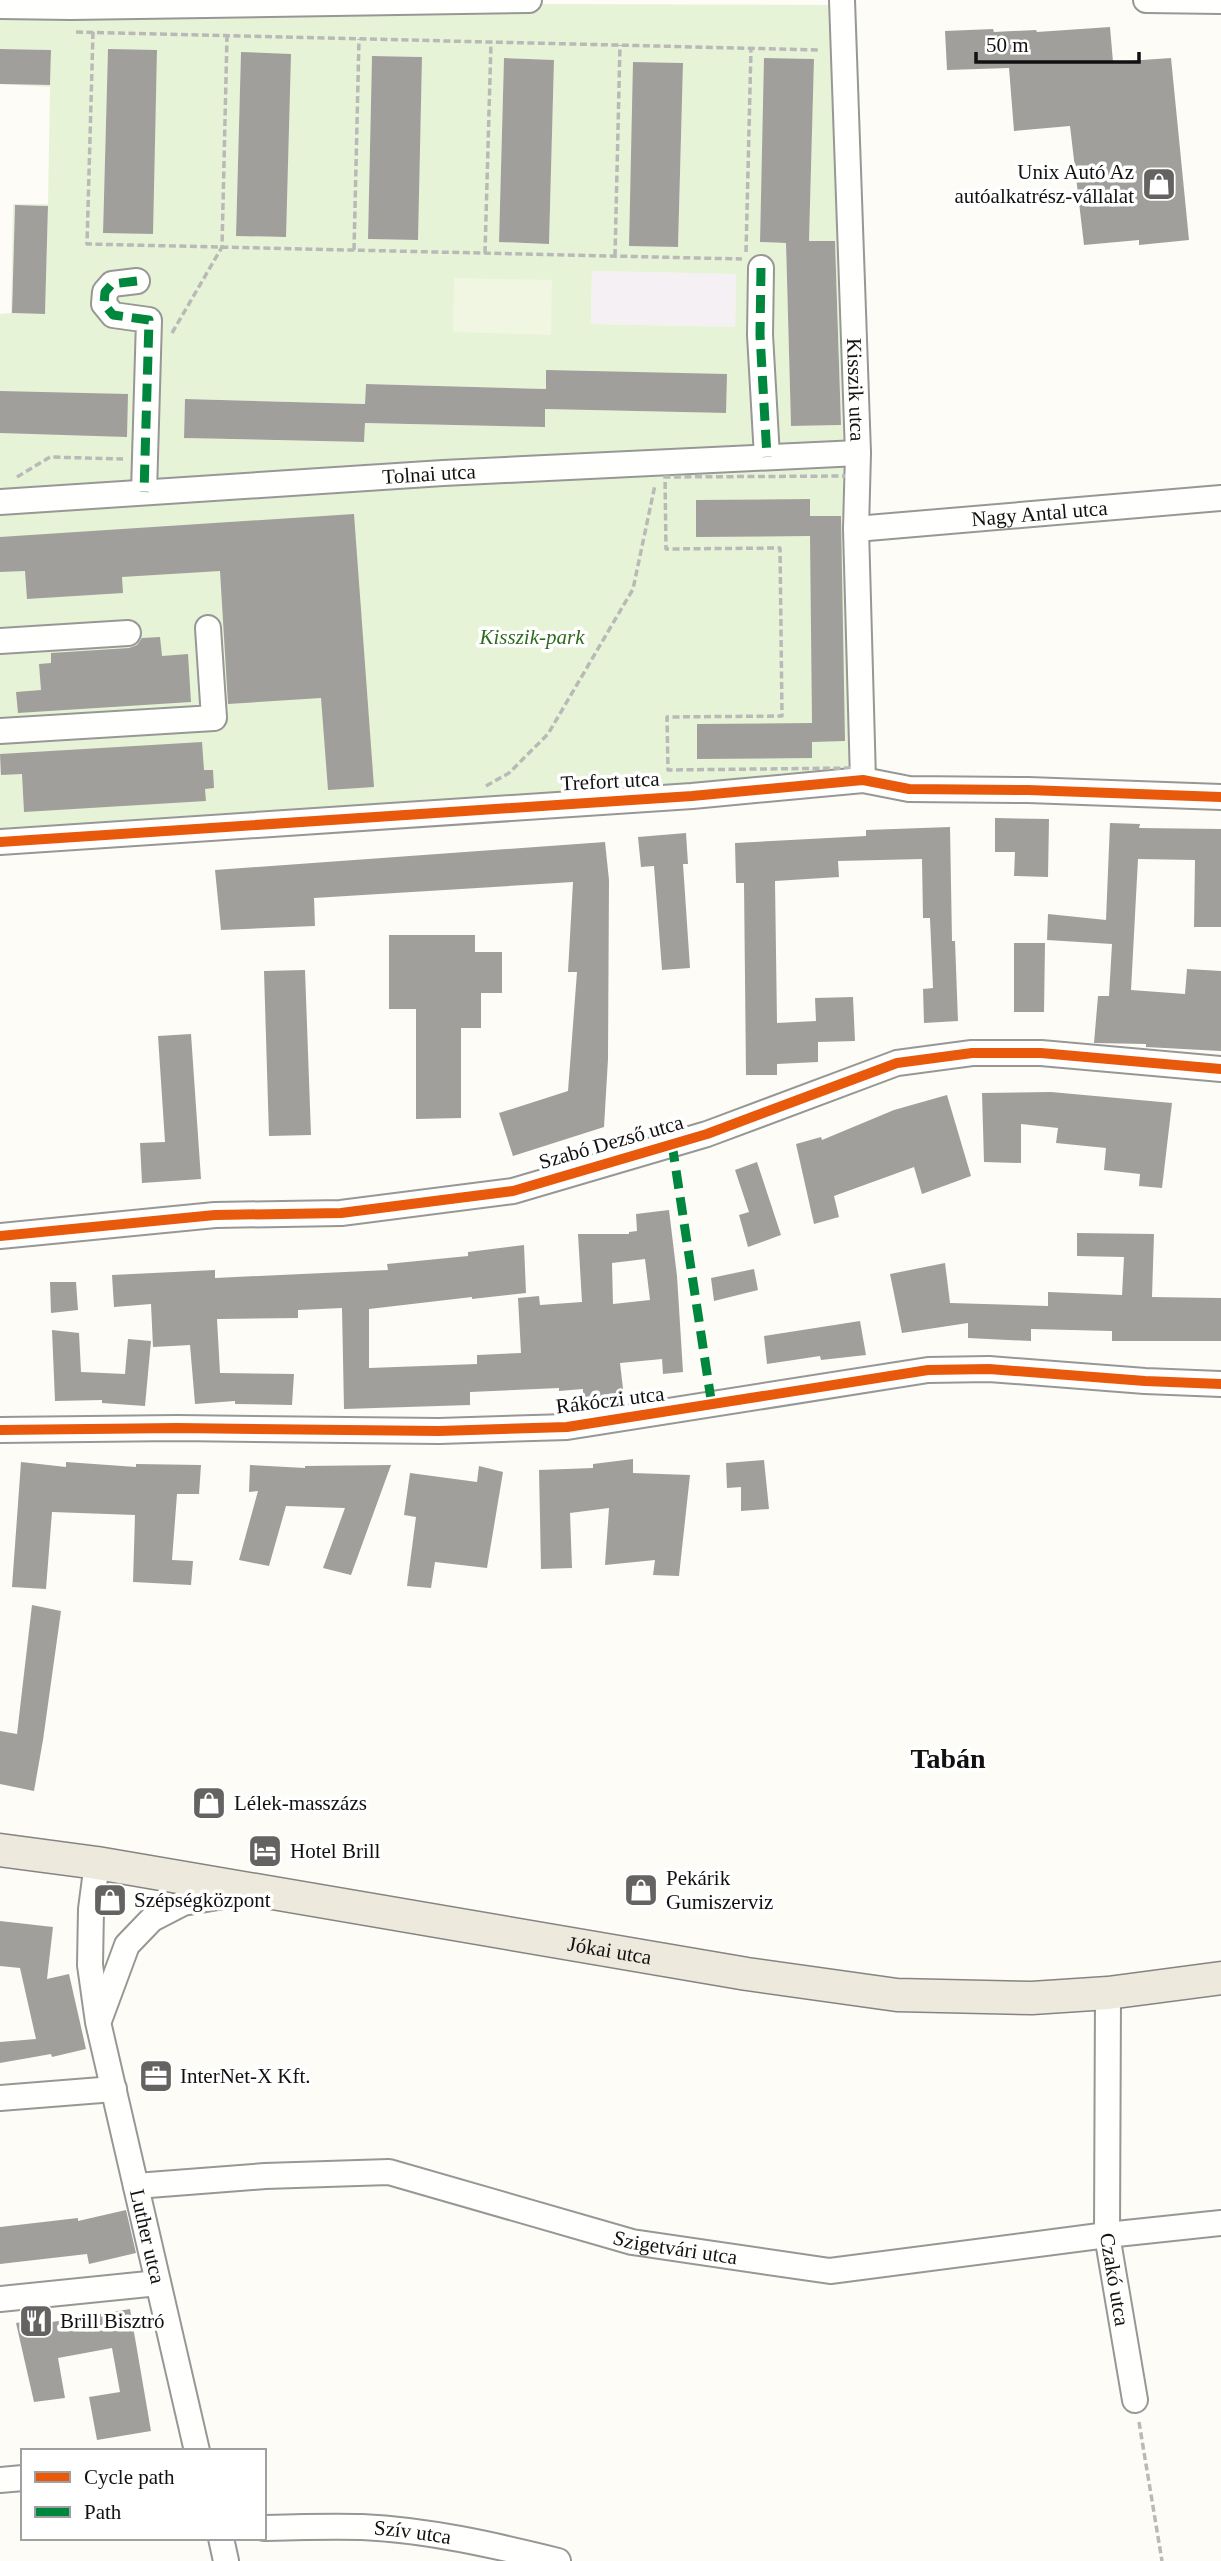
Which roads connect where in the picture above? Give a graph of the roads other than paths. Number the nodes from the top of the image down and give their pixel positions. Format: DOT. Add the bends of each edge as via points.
graph roads {
  1 [pos="529,0"];
  2 [pos="842,0"];
  3 [pos="1146,0"];
  4 [pos="1221,1"];
  5 [pos="71,4"];
  6 [pos="0,6"];
  7 [pos="753,264"];
  8 [pos="137,281"];
  9 [pos="858,453"];
  10 [pos="767,457"];
  11 [pos="144,492"];
  12 [pos="1221,498"];
  13 [pos="0,502"];
  14 [pos="856,528"];
  15 [pos="208,628"];
  16 [pos="128,633"];
  17 [pos="0,641"];
  18 [pos="0,731"];
  19 [pos="863,780"];
  20 [pos="1221,797"];
  21 [pos="0,842"];
  22 [pos="1221,1069"];
  23 [pos="0,1236"];
  24 [pos="1221,1384"];
  25 [pos="0,1430"];
  26 [pos="0,1850"];
  27 [pos="97,1863"];
  28 [pos="255,1890"];
  29 [pos="1221,1978"];
  30 [pos="1108,1993"];
  31 [pos="98,2022"];
  32 [pos="114,2090"];
  33 [pos="0,2098"];
  34 [pos="136,2186"];
  35 [pos="1221,2223"];
  36 [pos="1107,2235"];
  37 [pos="158,2283"];
  38 [pos="0,2299"];
  39 [pos="1135,2400"];
  40 [pos="197,2449"];
  41 [pos="21,2478"];
  42 [pos="0,2480"];
  43 [pos="266,2528"];
  44 [pos="221,2540"];
  45 [pos="226,2561"];
  46 [pos="558,2561"];
  1 -- 5 [label="street"];
  2 -- 9 [label="street, Kisszik utca"];
  3 -- 4 [label="street"];
  5 -- 6 [label="street"];
  7 -- 10 [label="street"];
  8 -- 11 [label="street" via="113,284 105,292 104,304 113,315 149,320"];
  9 -- 10 [label="street, Tolnai utca"];
  9 -- 14 [label="street, Kisszik utca"];
  10 -- 11 [label="street, Tolnai utca"];
  11 -- 13 [label="street, Tolnai utca"];
  12 -- 14 [label="street, Nagy Antal utca"];
  14 -- 19 [label="street, Kisszik utca"];
  15 -- 18 [label="street" via="214,718"];
  16 -- 17 [label="street"];
  19 -- 20 [label="street, Trefort utca" via="909,789"];
  19 -- 21 [label="street, Trefort utca" via="692,796"];
  22 -- 23 [label="street, Szabó Dezső utca" via="1041,1053 972,1052 897,1063 707,1134 513,1191 341,1213 215,1215"];
  24 -- 25 [label="street, Rákóczi utca" via="989,1369 928,1370 567,1427"];
  26 -- 27 [label="main road, Jókai utca"];
  27 -- 28 [label="main road, Jókai utca"];
  27 -- 31 [label="street, Luther utca" via="90,1965"];
  28 -- 30 [label="main road, Jókai utca" via="885,1993 1032,1998"];
  28 -- 31 [label="street" via="184,1903 152,1919 127,1945"];
  29 -- 30 [label="main road, Jókai utca"];
  30 -- 36 [label="street, Czakó utca"];
  31 -- 32 [label="street, Luther utca"];
  32 -- 33 [label="street"];
  32 -- 34 [label="street, Luther utca"];
  34 -- 36 [label="street, Szigetvári utca" via="389,2172 632,2242 830,2271"];
  34 -- 37 [label="street, Luther utca"];
  35 -- 36 [label="street, Szigetvári utca"];
  36 -- 39 [label="street, Czakó utca"];
  37 -- 38 [label="street"];
  37 -- 40 [label="street, Luther utca"];
  41 -- 42 [label="street"];
  43 -- 46 [label="street, Szív utca" via="363,2527 443,2536"];
  44 -- 45 [label="street"];
}
